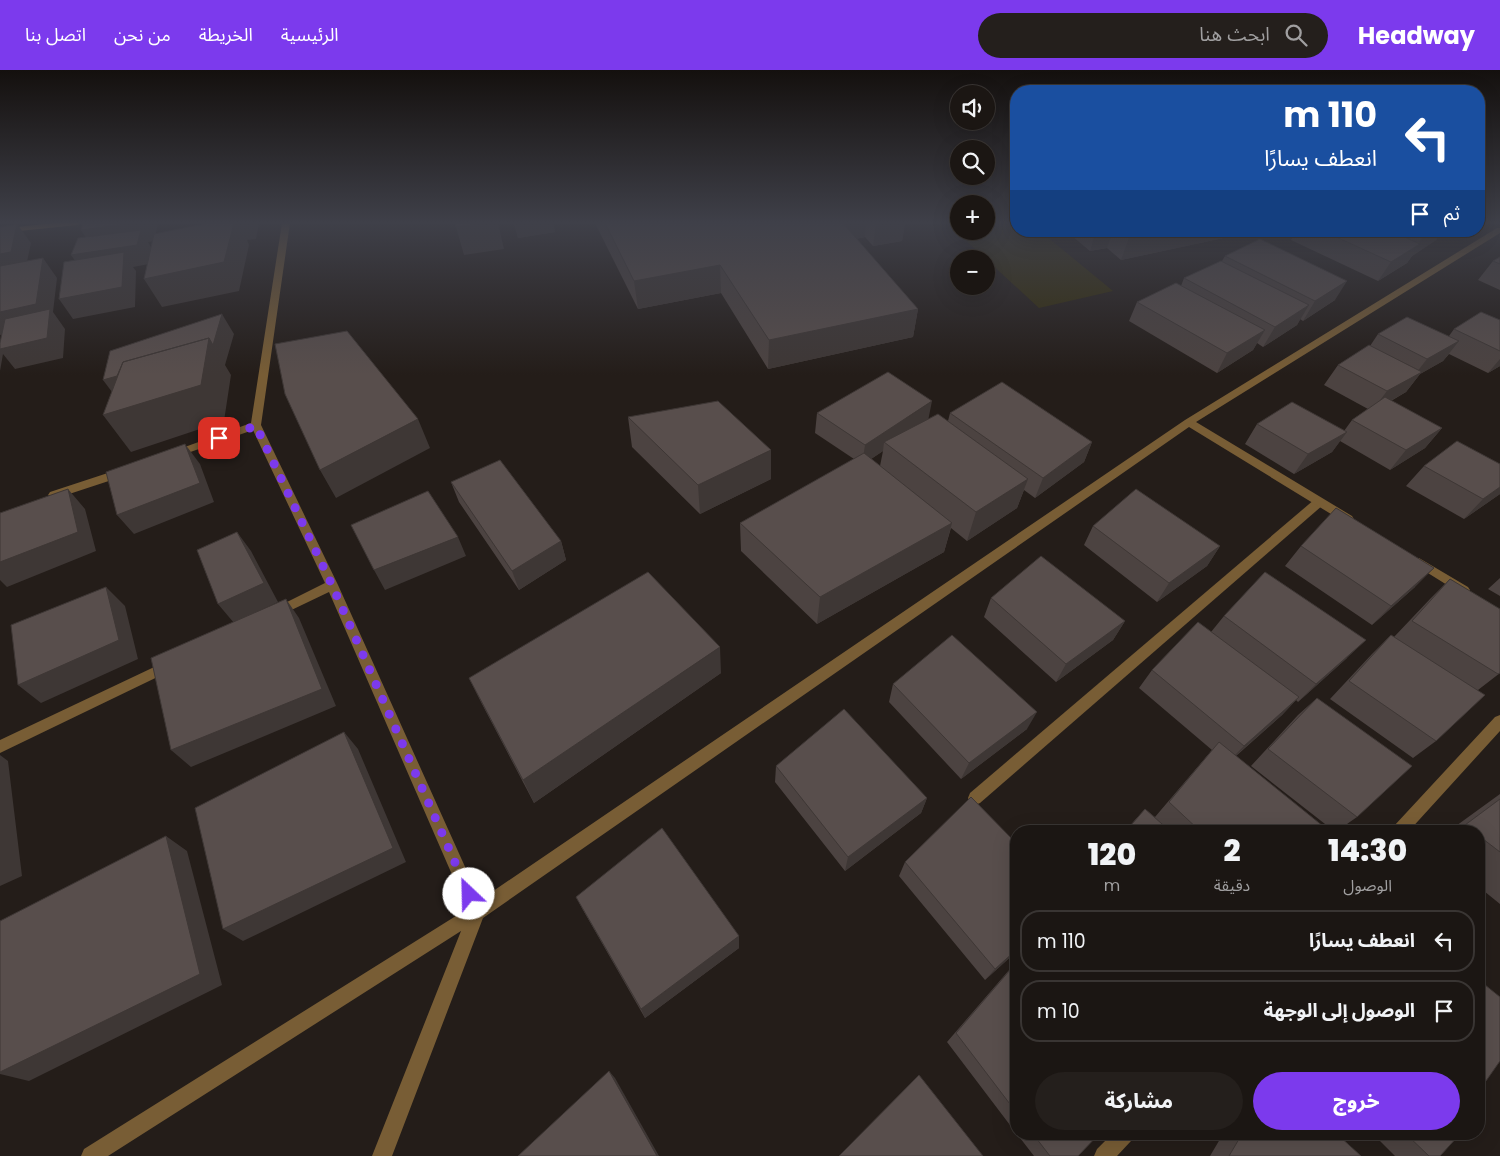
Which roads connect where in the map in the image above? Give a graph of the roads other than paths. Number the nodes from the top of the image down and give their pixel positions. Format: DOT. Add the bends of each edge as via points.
graph roads {
  1 [pos="279,274"];
  2 [pos="1429,274"];
  3 [pos="1189,422"];
  4 [pos="256,426"];
  5 [pos="164,457"];
  6 [pos="137,467"];
  7 [pos="36,502"];
  8 [pos="1319,502"];
  9 [pos="1360,527"];
  10 [pos="1410,557"];
  11 [pos="332,585"];
  12 [pos="1475,597"];
  13 [pos="269,616"];
  14 [pos="180,660"];
  15 [pos="1500,721"];
  16 [pos="0,747"];
  17 [pos="975,798"];
  18 [pos="1405,825"];
  19 [pos="477,912"];
  20 [pos="1119,1140"];
  21 [pos="1106,1155"];
  22 [pos="91,1156"];
  23 [pos="382,1156"];
  1 -- 4 [label="street"];
  2 -- 3 [label="street"];
  3 -- 8 [label="street"];
  3 -- 19 [label="street"];
  4 -- 5 [label="street"];
  4 -- 11 [label="street"];
  6 -- 7 [label="street"];
  8 -- 9 [label="street"];
  8 -- 17 [label="street"];
  10 -- 12 [label="street"];
  11 -- 13 [label="street"];
  11 -- 19 [label="street"];
  14 -- 16 [label="street"];
  15 -- 18 [label="street"];
  19 -- 22 [label="street"];
  19 -- 23 [label="street"];
  20 -- 21 [label="street"];
}
